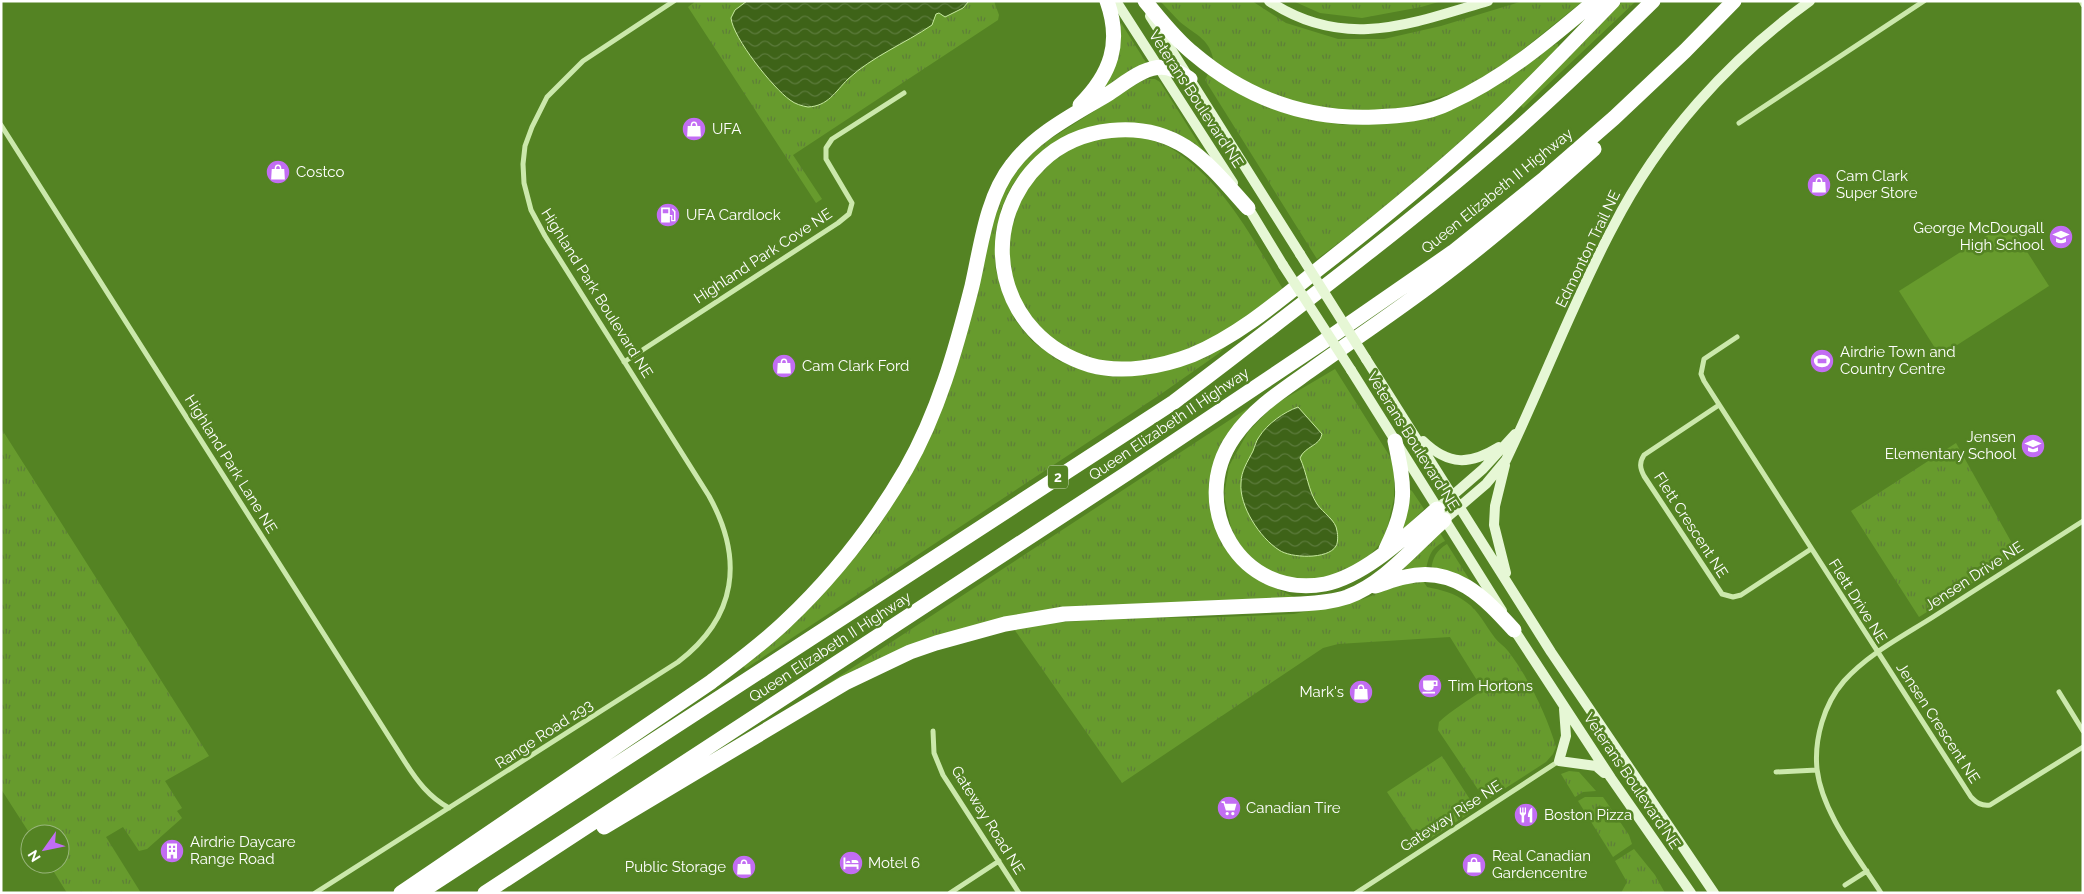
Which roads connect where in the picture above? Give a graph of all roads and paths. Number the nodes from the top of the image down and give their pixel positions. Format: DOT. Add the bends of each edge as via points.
graph roads {
  1 [pos="674,1"];
  2 [pos="1107,1"];
  3 [pos="1116,1"];
  4 [pos="1141,1"];
  5 [pos="1145,1"];
  6 [pos="1269,1"];
  7 [pos="1488,1"];
  8 [pos="1595,1"];
  9 [pos="1612,1"];
  10 [pos="1653,1"];
  11 [pos="1734,1"];
  12 [pos="1810,1"];
  13 [pos="1924,1"];
  14 [pos="2081,1"];
  15 [pos="2083,5"];
  16 [pos="1685,51"];
  17 [pos="1159,68"];
  18 [pos="1190,79"];
  19 [pos="904,93"];
  20 [pos="1739,123"];
  21 [pos="1,125"];
  22 [pos="1056,126"];
  23 [pos="1248,208"];
  24 [pos="1737,337"];
  25 [pos="624,362"];
  26 [pos="1719,405"];
  27 [pos="1525,422"];
  28 [pos="1410,428"];
  29 [pos="1395,441"];
  30 [pos="1507,443"];
  31 [pos="1506,460"];
  32 [pos="1453,496"];
  33 [pos="1460,507"];
  34 [pos="1441,514"];
  35 [pos="2083,521"];
  36 [pos="1811,549"];
  37 [pos="1384,552"];
  38 [pos="730,553"];
  39 [pos="1510,586"];
  40 [pos="1361,590"];
  41 [pos="1514,630"];
  42 [pos="1878,652"];
  43 [pos="2059,692"];
  44 [pos="1564,707"];
  45 [pos="933,731"];
  46 [pos="2083,731"];
  47 [pos="2083,747"];
  48 [pos="1559,760"];
  49 [pos="1817,770"];
  50 [pos="1776,772"];
  51 [pos="1611,778"];
  52 [pos="449,808"];
  53 [pos="999,861"];
  54 [pos="1867,871"];
  55 [pos="507,878"];
  56 [pos="1845,885"];
  57 [pos="315,893"];
  58 [pos="401,893"];
  59 [pos="419,893"];
  60 [pos="485,893"];
  61 [pos="950,893"];
  62 [pos="1019,893"];
  63 [pos="1356,893"];
  64 [pos="1691,893"];
  65 [pos="1714,893"];
  66 [pos="1881,893"];
  1 -- 25 [label="street, Highland Park Boulevard NE" via="583,61 547,97 525,146 524,183 531,210"];
  2 -- 22 [label="highway" via="1112,14 1112,57 1090,95"];
  3 -- 17 [label="main road, Veterans Boulevard NE"];
  4 -- 18 [label="main road, Veterans Boulevard NE"];
  5 -- 8 [label="highway" via="1193,54 1244,89 1277,104 1314,114 1354,118 1405,115 1448,104 1490,83"];
  6 -- 7 [label="main road" via="1310,22 1354,30 1401,26"];
  9 -- 23 [label="highway" via="1507,108 1438,170 1276,303 1191,355 1163,364 1122,370 1091,365 1063,354 1040,337 1020,314 1004,276 1001,252 1004,223 1026,176 1049,154 1077,138 1104,130 1157,134 1185,146 1210,167"];
  10 -- 59 [label="highway, Queen Elizabeth II Highway / 2" via="1580,73 1503,141 1174,402"];
  11 -- 16 [label="highway, Queen Elizabeth II Highway / 2"];
  12 -- 27 [label="main road, Edmonton Trail NE" via="1762,38 1729,69 1671,135 1643,175 1613,226"];
  13 -- 20 [label="street"];
  14 -- 15 [label="street"];
  16 -- 37 [label="highway" via="1621,124 1552,186 1437,281 1264,404 1233,438 1219,471 1218,515 1233,548 1263,575 1295,584 1327,584 1350,576"];
  16 -- 55 [label="highway, Queen Elizabeth II Highway / 2" via="1545,178 1453,252 1144,461"];
  17 -- 18 [label="highway" via="1167,68"];
  17 -- 22 [label="highway" via="1145,71"];
  17 -- 23 [label="main road, Veterans Boulevard NE"];
  18 -- 28 [label="main road, Veterans Boulevard NE, bridge"];
  19 -- 25 [label="street, Highland Park Cove NE" via="832,139 826,148 826,159 852,203 849,214"];
  21 -- 52 [label="street, Highland Park Lane NE" via="420,785"];
  22 -- 58 [label="highway" via="1020,155 995,195 956,346 920,445 889,498 844,560 784,623 711,682"];
  23 -- 29 [label="main road, Veterans Boulevard NE, bridge"];
  24 -- 26 [label="street, Flett Drive NE" via="1704,359 1702,366 1704,381"];
  25 -- 38 [label="street, Highland Park Boulevard NE" via="713,502 722,521"];
  26 -- 36 [label="street, Flett Drive NE"];
  26 -- 36 [label="street, Flett Crescent NE" via="1644,454 1640,461 1644,476 1722,594 1741,595"];
  27 -- 30 [label="main road, Edmonton Trail NE"];
  27 -- 31 [label="main road, Edmonton Trail NE"];
  28 -- 30 [label="main road" via="1434,451 1457,460 1473,460"];
  28 -- 32 [label="main road, Veterans Boulevard NE"];
  29 -- 34 [label="main road, Veterans Boulevard NE"];
  29 -- 37 [label="highway" via="1403,480 1403,504 1399,521"];
  30 -- 32 [label="main road, Edmonton Trail NE"];
  31 -- 33 [label="main road, Edmonton Trail NE" via="1490,481"];
  31 -- 39 [label="main road" via="1494,525"];
  32 -- 33 [label="main road, Veterans Boulevard NE"];
  32 -- 34 [label="main road, Edmonton Trail NE"];
  33 -- 34 [label="main road, Edmonton Trail NE"];
  33 -- 39 [label="main road, Veterans Boulevard NE"];
  34 -- 37 [label="highway"];
  34 -- 40 [label="highway" via="1378,579"];
  34 -- 41 [label="main road, Veterans Boulevard NE"];
  35 -- 42 [label="street, Jensen Drive NE"];
  36 -- 42 [label="street, Flett Drive NE"];
  38 -- 52 [label="street, Range Road 293" via="729,584 718,619 687,655"];
  39 -- 65 [label="main road, Veterans Boulevard NE" via="1593,716"];
  40 -- 41 [label="highway" via="1416,575 1445,577 1484,597"];
  40 -- 55 [label="highway" via="1322,602 1064,614 1005,624 936,643 845,683 592,834"];
  41 -- 44 [label="main road, Veterans Boulevard NE"];
  42 -- 47 [label="street, Jensen Crescent NE" via="1971,797 1982,806 1997,802"];
  42 -- 49 [label="street, Flett Drive NE" via="1844,681 1827,708 1818,743"];
  43 -- 46 [label="street"];
  44 -- 48 [label="main road" via="1566,736"];
  44 -- 51 [label="main road, Veterans Boulevard NE"];
  45 -- 53 [label="street, Gateway Road NE" via="934,753 943,775"];
  48 -- 51 [label="main road" via="1596,766"];
  48 -- 63 [label="street, Gateway Rise NE"];
  49 -- 50 [label="street"];
  49 -- 54 [label="street, Flett Drive NE" via="1832,814"];
  51 -- 64 [label="main road, Veterans Boulevard NE"];
  52 -- 57 [label="street, Range Road 293"];
  53 -- 61 [label="street"];
  53 -- 62 [label="street, Gateway Road NE"];
  54 -- 56 [label="street"];
  54 -- 66 [label="street, Flett Drive NE"];
  55 -- 60 [label="highway, Queen Elizabeth II Highway / 2"];
}
